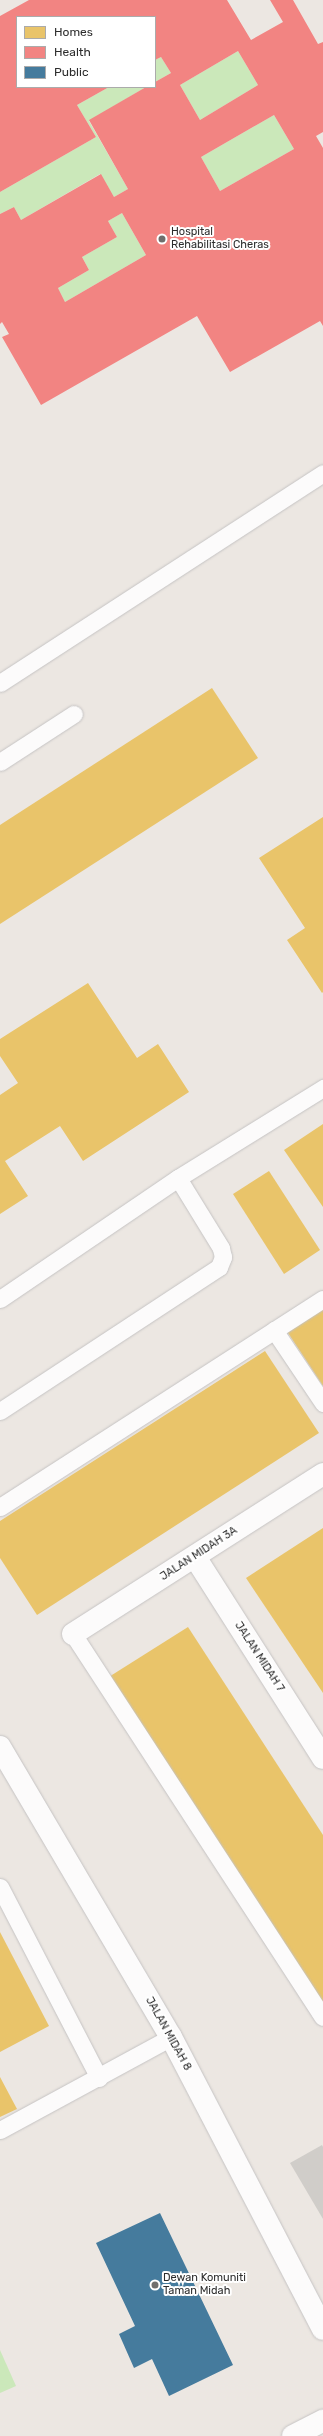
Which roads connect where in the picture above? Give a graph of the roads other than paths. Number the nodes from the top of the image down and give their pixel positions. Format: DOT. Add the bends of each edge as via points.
graph roads {
  1 [pos="323,473"];
  2 [pos="0,683"];
  3 [pos="74,714"];
  4 [pos="0,762"];
  5 [pos="323,1088"];
  6 [pos="178,1178"];
  7 [pos="0,1299"];
  8 [pos="323,1299"];
  9 [pos="274,1330"];
  10 [pos="323,1403"];
  11 [pos="0,1411"];
  12 [pos="321,1479"];
  13 [pos="0,1507"];
  14 [pos="195,1557"];
  15 [pos="73,1634"];
  16 [pos="0,1747"];
  17 [pos="323,1758"];
  18 [pos="0,1887"];
  19 [pos="323,2018"];
  20 [pos="171,2037"];
  21 [pos="99,2078"];
  22 [pos="0,2130"];
  23 [pos="323,2329"];
  24 [pos="323,2421"];
  25 [pos="294,2436"];
  1 -- 2 [label="lane"];
  3 -- 4 [label="lane"];
  5 -- 6 [label="lane"];
  6 -- 7 [label="lane"];
  6 -- 11 [label="lane" via="221,1248 223,1257 219,1267"];
  8 -- 9 [label="lane"];
  9 -- 10 [label="lane"];
  9 -- 13 [label="lane"];
  12 -- 14 [label="street, JALAN MIDAH 3A"];
  14 -- 15 [label="street, JALAN MIDAH 3A"];
  14 -- 17 [label="street, JALAN MIDAH 7"];
  15 -- 19 [label="lane"];
  16 -- 20 [label="street, JALAN MIDAH 8"];
  18 -- 21 [label="lane"];
  20 -- 21 [label="lane"];
  20 -- 23 [label="street, JALAN MIDAH 8"];
  21 -- 22 [label="lane"];
  24 -- 25 [label="street"];
}
